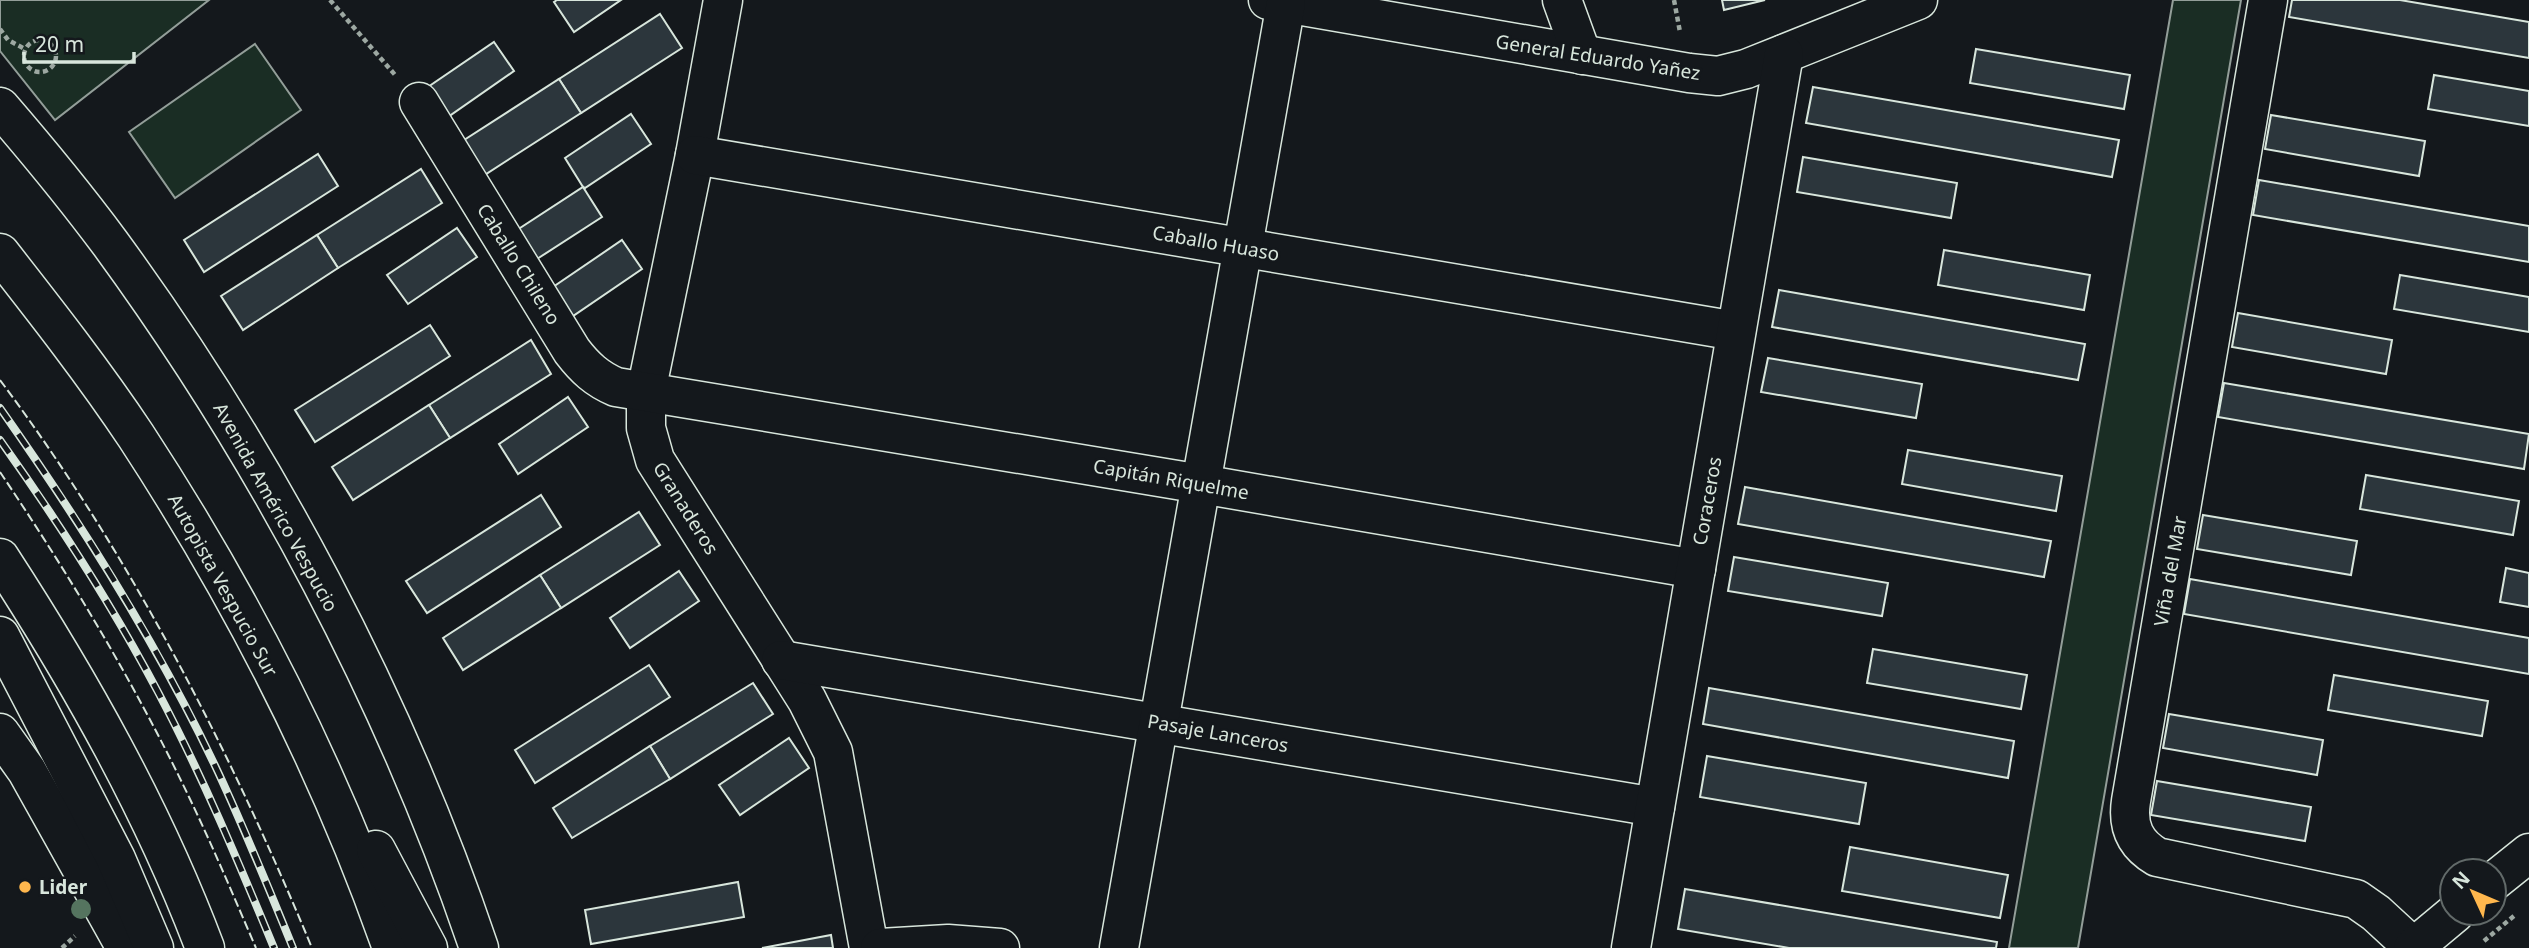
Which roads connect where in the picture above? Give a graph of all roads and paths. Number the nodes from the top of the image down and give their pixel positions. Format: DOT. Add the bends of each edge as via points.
graph roads {
  1 [pos="330,0"];
  2 [pos="723,0"];
  3 [pos="1562,0"];
  4 [pos="1674,0"];
  5 [pos="1918,0"];
  6 [pos="2268,0"];
  7 [pos="1277,2"];
  8 [pos="0,29"];
  9 [pos="1681,35"];
  10 [pos="25,49"];
  11 [pos="1784,54"];
  12 [pos="1582,55"];
  13 [pos="419,102"];
  14 [pos="0,107"];
  15 [pos="695,155"];
  16 [pos="1243,248"];
  17 [pos="0,253"];
  18 [pos="1736,331"];
  19 [pos="646,392"];
  20 [pos="1201,484"];
  21 [pos="0,558"];
  22 [pos="1696,569"];
  23 [pos="0,636"];
  24 [pos="781,660"];
  25 [pos="1159,723"];
  26 [pos="0,733"];
  27 [pos="319,768"];
  28 [pos="1655,807"];
  29 [pos="2529,853"];
  30 [pos="2508,870"];
  31 [pos="2518,913"];
  32 [pos="2438,927"];
  33 [pos="79,933"];
  34 [pos="62,948"];
  35 [pos="126,948"];
  36 [pos="154,948"];
  37 [pos="205,948"];
  38 [pos="392,948"];
  39 [pos="428,948"];
  40 [pos="479,948"];
  41 [pos="869,948"];
  42 [pos="880,948"];
  43 [pos="1000,948"];
  44 [pos="1119,948"];
  45 [pos="1631,948"];
  46 [pos="2413,948"];
  47 [pos="2475,948"];
  1 -- 13 [label="path"];
  2 -- 15 [label="main road, Granaderos"];
  3 -- 12 [label="main road"];
  4 -- 9 [label="path"];
  5 -- 11 [label="main road, General Eduardo Yañez"];
  6 -- 46 [label="main road, Viña del Mar" via="2129,815 2131,828 2145,850 2157,858 2356,899"];
  7 -- 12 [label="main road, General Eduardo Yañez"];
  7 -- 16 [label="main road"];
  8 -- 10 [label="path" via="8,40"];
  10 -- 10 [label="path" via="24,61 31,71 43,72 56,61 54,49 46,41 34,41"];
  11 -- 12 [label="main road, General Eduardo Yañez" via="1718,76"];
  11 -- 18 [label="main road, Coraceros"];
  13 -- 19 [label="main road, Caballo Chileno" via="584,367 616,387"];
  14 -- 40 [label="main road, Avenida Américo Vespucio" via="110,243 263,479 316,574 394,735"];
  15 -- 16 [label="main road, Caballo Huaso"];
  15 -- 19 [label="main road, Granaderos"];
  16 -- 18 [label="main road, Caballo Huaso"];
  16 -- 20 [label="main road"];
  17 -- 27 [label="main road, Autopista Vespucio Sur" via="90,371 181,506 258,644"];
  18 -- 22 [label="main road, Coraceros"];
  19 -- 20 [label="main road, Capitán Riquelme"];
  19 -- 24 [label="main road, Granaderos" via="646,428 655,460"];
  20 -- 22 [label="main road, Capitán Riquelme"];
  20 -- 25 [label="main road"];
  21 -- 37 [label="main road" via="115,752"];
  22 -- 28 [label="main road, Coraceros"];
  23 -- 36 [label="main road" via="116,859"];
  24 -- 25 [label="main road, Pasaje Lanceros"];
  24 -- 41 [label="main road, Granaderos" via="833,752"];
  25 -- 28 [label="main road, Pasaje Lanceros"];
  25 -- 44 [label="main road"];
  26 -- 35 [label="main road" via="27,771"];
  27 -- 38 [label="main road, Autopista Vespucio Sur"];
  27 -- 39 [label="main road" via="375,848"];
  28 -- 45 [label="main road, Coraceros"];
  29 -- 30 [label="main road"];
  31 -- 47 [label="path"];
  32 -- 46 [label="main road"];
  33 -- 34 [label="path"];
  42 -- 43 [label="main road" via="948,944"];
}
